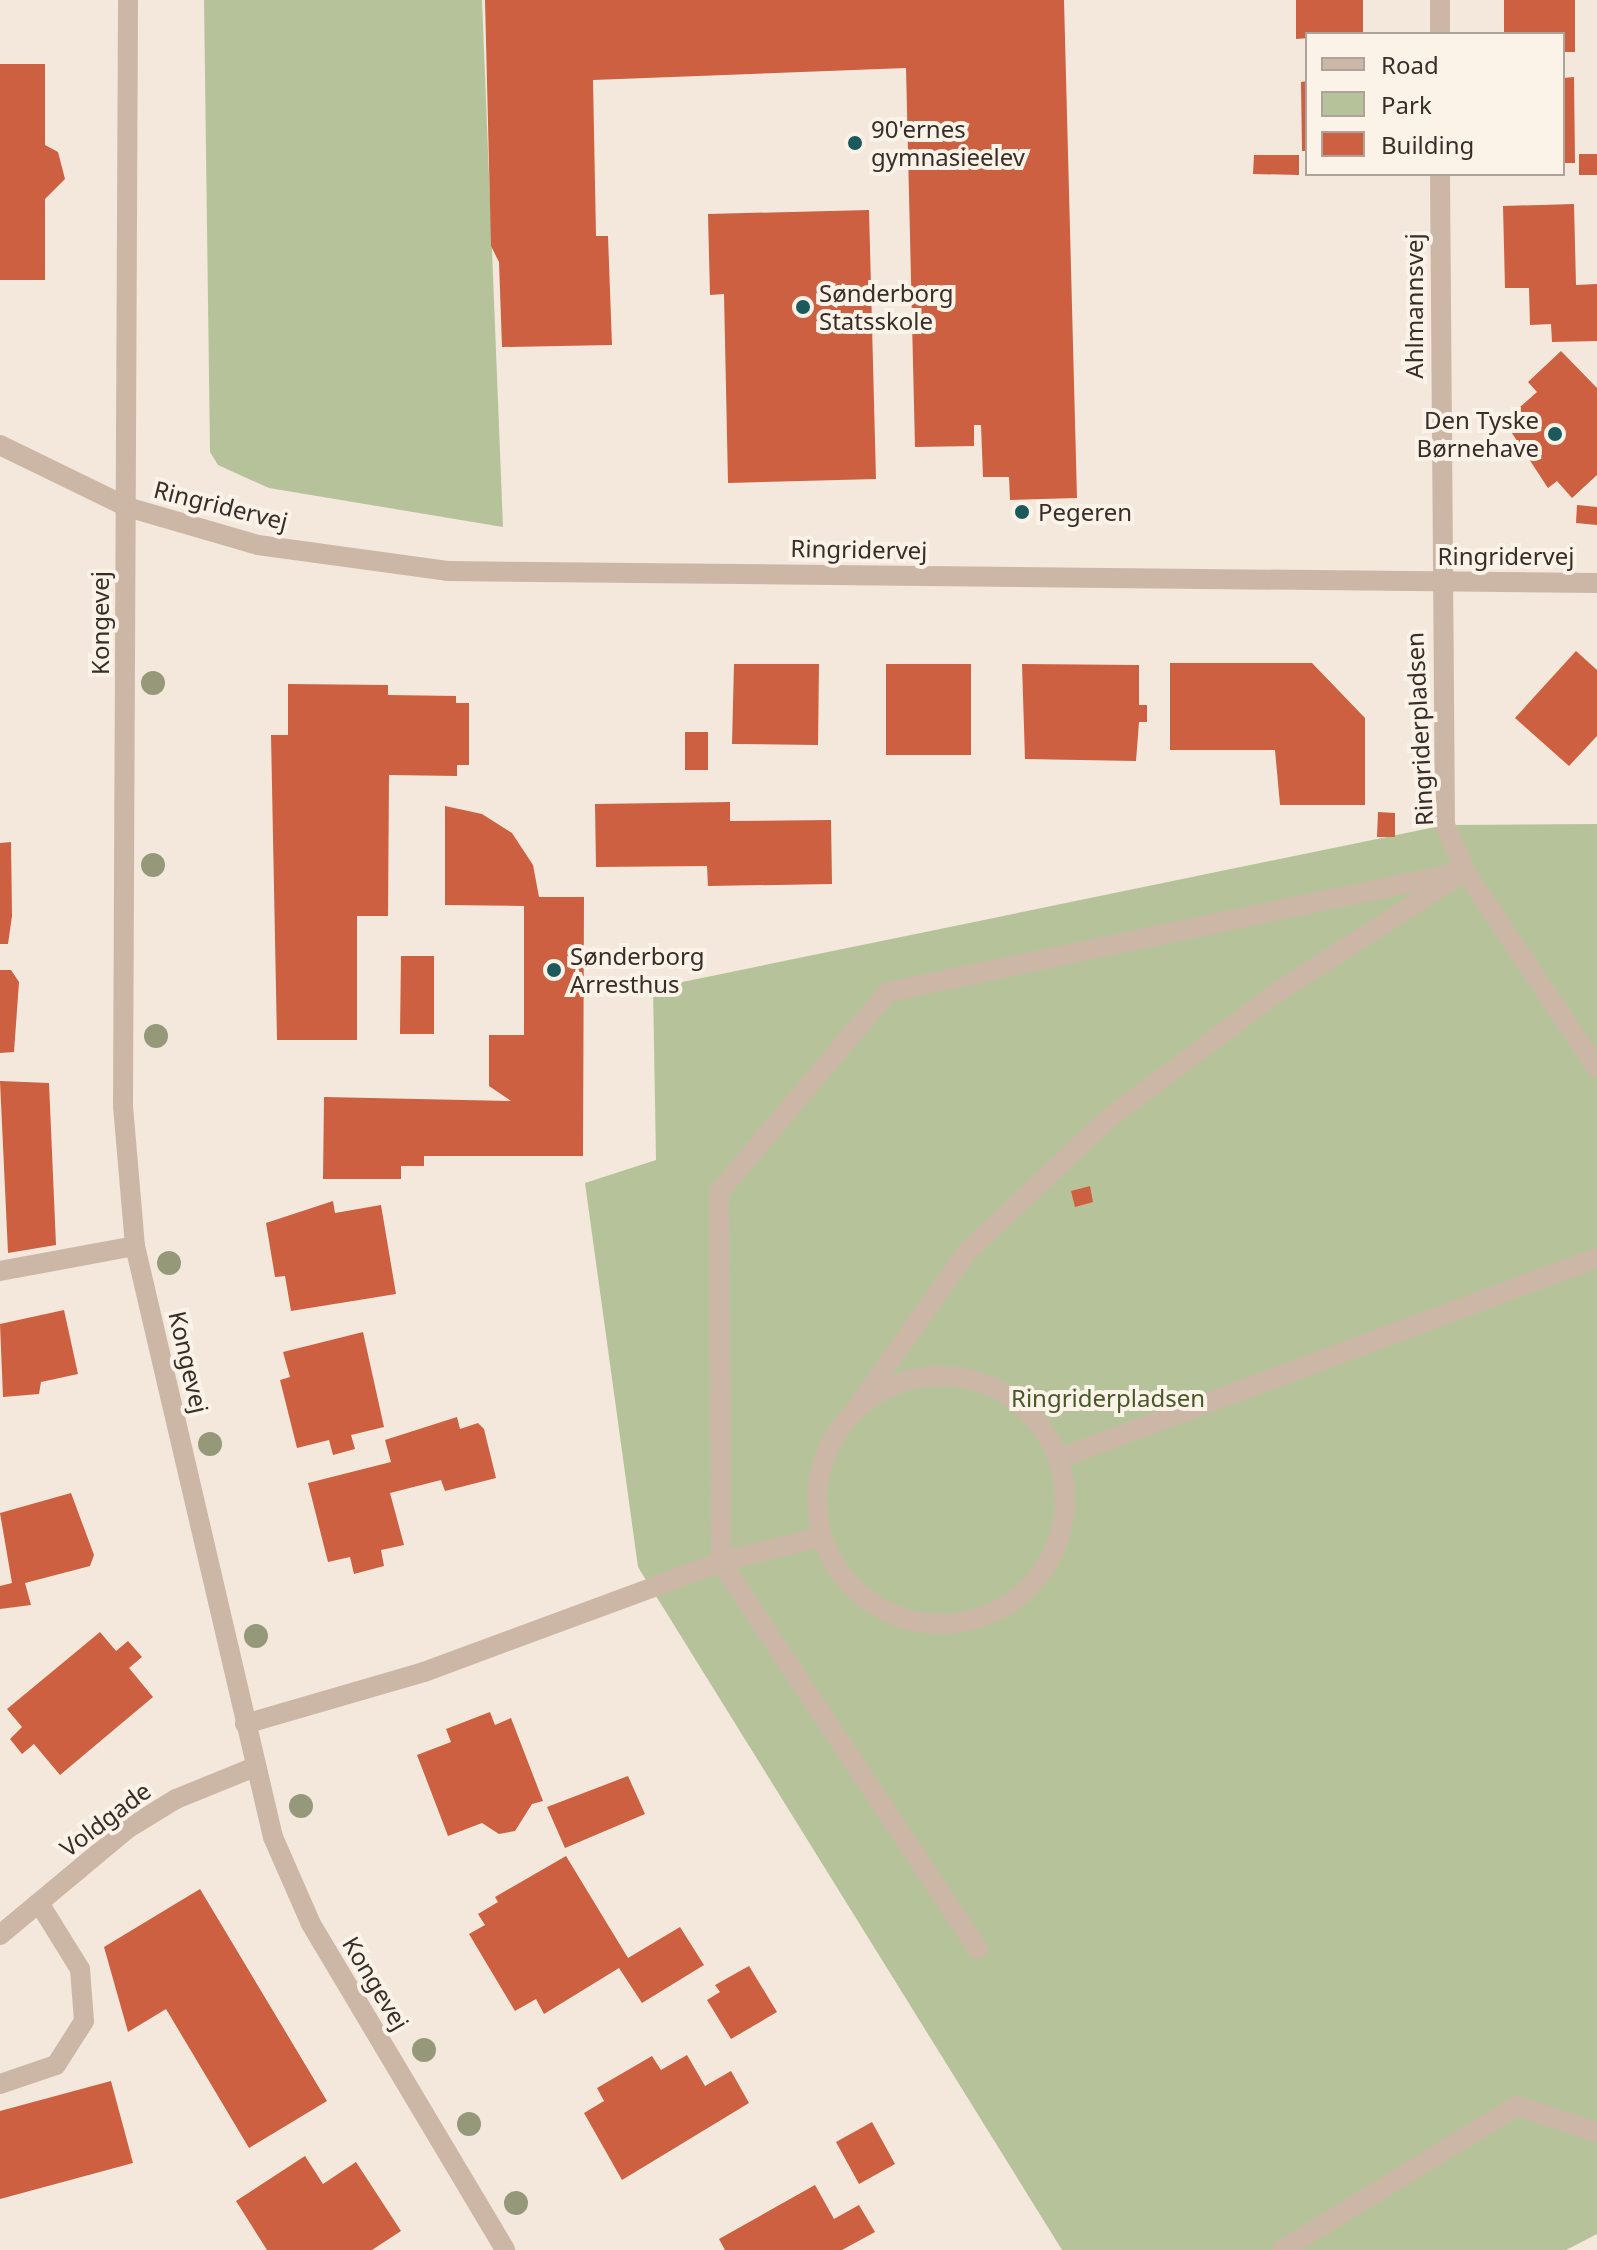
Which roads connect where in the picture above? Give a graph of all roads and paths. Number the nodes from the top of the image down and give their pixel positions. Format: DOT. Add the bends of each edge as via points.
graph roads {
  1 [pos="128,0"];
  2 [pos="1440,0"];
  3 [pos="1440,32"];
  4 [pos="1440,176"];
  5 [pos="0,445"];
  6 [pos="127,507"];
  7 [pos="1440,582"];
  8 [pos="1597,583"];
  9 [pos="1465,871"];
  10 [pos="1597,1068"];
  11 [pos="135,1246"];
  12 [pos="1597,1258"];
  13 [pos="0,1271"];
  14 [pos="858,1406"];
  15 [pos="1060,1458"];
  16 [pos="821,1537"];
  17 [pos="721,1562"];
  18 [pos="245,1724"];
  19 [pos="255,1767"];
  20 [pos="39,1903"];
  21 [pos="0,1935"];
  22 [pos="978,1949"];
  23 [pos="0,2084"];
  24 [pos="1597,2132"];
  25 [pos="505,2250"];
  26 [pos="1282,2250"];
  1 -- 6 [label="street, Kongevej"];
  2 -- 3 [label="street"];
  4 -- 7 [label="street, Ahlmannsvej"];
  5 -- 6 [label="street, Ringridervej"];
  6 -- 7 [label="street, Ringridervej" via="258,545 447,571"];
  6 -- 11 [label="street, Kongevej" via="123,1106"];
  7 -- 8 [label="street, Ringridervej"];
  7 -- 9 [label="street, Ringriderpladsen" via="1445,825"];
  9 -- 10 [label="street, Ringriderpladsen"];
  9 -- 14 [label="street" via="1276,993 1109,1118 967,1252"];
  9 -- 17 [label="street" via="888,992 719,1192"];
  11 -- 13 [label="street"];
  11 -- 18 [label="street, Kongevej"];
  12 -- 15 [label="street"];
  14 -- 15 [label="street" via="895,1383 958,1375 999,1389 1019,1404 1038,1420"];
  14 -- 16 [label="street" via="828,1445 816,1487"];
  15 -- 16 [label="street" via="1066,1508 1056,1551 1021,1597 983,1619 931,1625 889,1614 840,1575"];
  16 -- 17 [label="street"];
  17 -- 18 [label="street" via="424,1672"];
  17 -- 22 [label="street"];
  18 -- 19 [label="street, Kongevej"];
  19 -- 20 [label="street, Voldgade" via="176,1799 127,1829"];
  19 -- 25 [label="street, Kongevej" via="273,1837 311,1924"];
  20 -- 21 [label="street, Voldgade"];
  20 -- 23 [label="street" via="80,1969 84,2021 56,2065"];
  24 -- 26 [label="street" via="1517,2106"];
}
